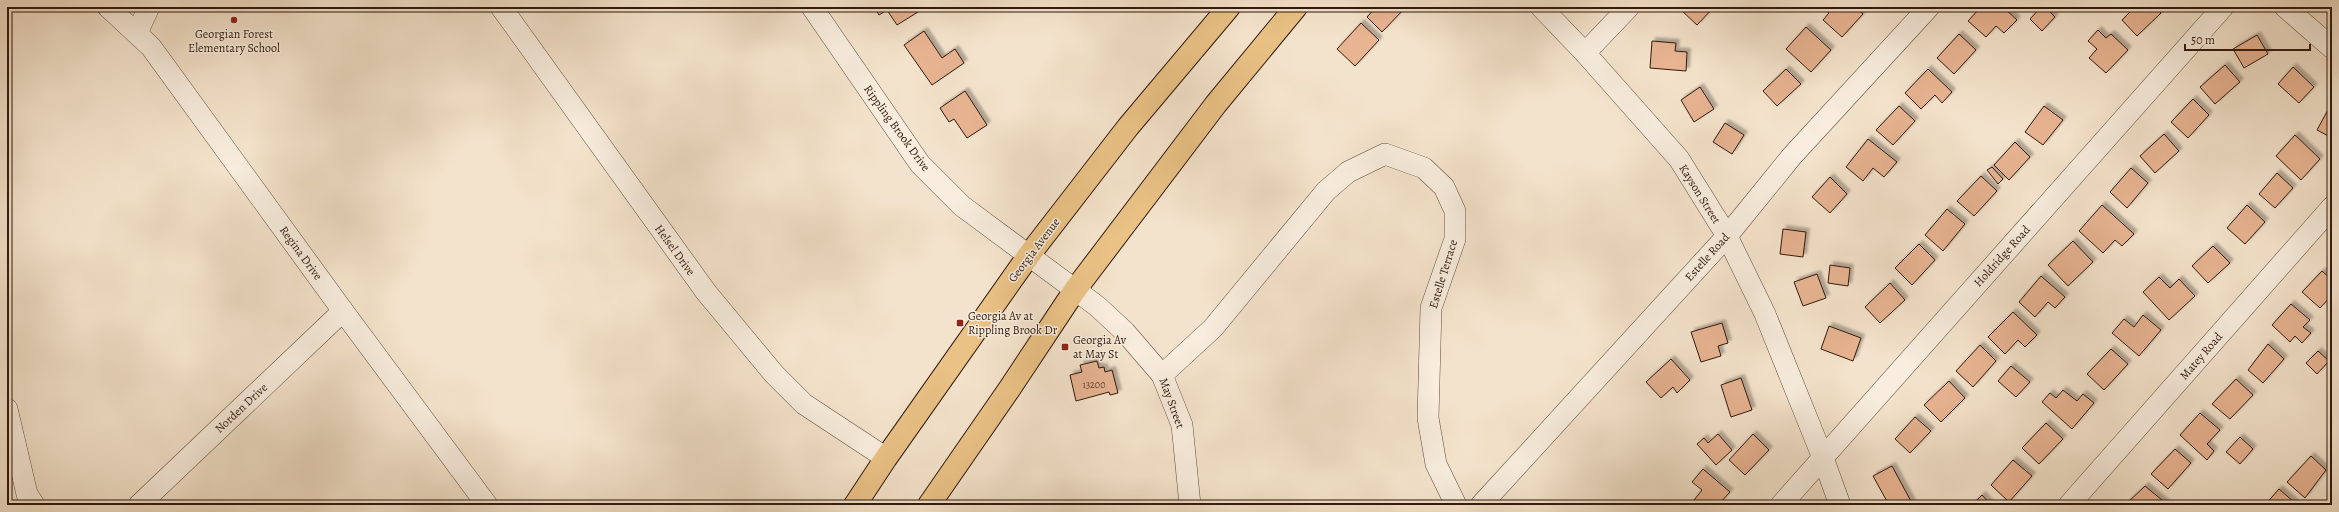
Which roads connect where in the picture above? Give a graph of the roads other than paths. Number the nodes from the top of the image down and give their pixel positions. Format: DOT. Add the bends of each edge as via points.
graph roads {
  1 [pos="108,7"];
  2 [pos="149,7"];
  3 [pos="501,7"];
  4 [pos="812,7"];
  5 [pos="1229,7"];
  6 [pos="1296,7"];
  7 [pos="1541,7"];
  8 [pos="1629,7"];
  9 [pos="1929,7"];
  10 [pos="2223,7"];
  11 [pos="2285,7"];
  12 [pos="137,33"];
  13 [pos="2332,48"];
  14 [pos="1585,53"];
  15 [pos="2332,207"];
  16 [pos="1727,236"];
  17 [pos="1029,255"];
  18 [pos="1075,290"];
  19 [pos="343,311"];
  20 [pos="1162,375"];
  21 [pos="7,409"];
  22 [pos="886,458"];
  23 [pos="1823,458"];
  24 [pos="34,505"];
  25 [pos="139,505"];
  26 [pos="487,505"];
  27 [pos="855,505"];
  28 [pos="928,505"];
  29 [pos="1190,505"];
  30 [pos="1456,505"];
  31 [pos="1482,505"];
  32 [pos="1781,505"];
  33 [pos="1840,505"];
  34 [pos="2069,505"];
  1 -- 12 [label="street, Regina Drive"];
  2 -- 12 [label="street"];
  3 -- 22 [label="street, Helsel Drive" via="706,292 774,374 804,404"];
  4 -- 17 [label="street, Rippling Brook Drive" via="920,164 962,206"];
  5 -- 17 [label="main road, Georgia Avenue" via="1128,127"];
  6 -- 18 [label="main road" via="1216,104"];
  7 -- 14 [label="street, Kayson Street"];
  8 -- 14 [label="street"];
  9 -- 16 [label="street, Estelle Road" via="1792,156"];
  10 -- 23 [label="street, Holdridge Road"];
  11 -- 13 [label="street"];
  12 -- 19 [label="street, Regina Drive" via="151,47"];
  14 -- 16 [label="street, Kayson Street" via="1679,159"];
  15 -- 34 [label="street, Matey Road"];
  16 -- 23 [label="street, Kayson Street" via="1765,314"];
  16 -- 31 [label="street, Estelle Road"];
  17 -- 18 [label="street, Rippling Brook Drive"];
  17 -- 22 [label="main road, Georgia Avenue"];
  18 -- 20 [label="street, May Street" via="1125,332"];
  18 -- 28 [label="main road"];
  19 -- 25 [label="street, Norden Drive"];
  19 -- 26 [label="street, Regina Drive"];
  20 -- 29 [label="street, May Street" via="1182,425"];
  20 -- 30 [label="street, Estelle Terrace" via="1213,328 1326,191 1348,172 1386,154 1424,168 1444,187 1456,211 1455,239 1430,308 1428,418 1436,464"];
  21 -- 24 [label="street" via="27,494"];
  22 -- 27 [label="main road, Georgia Avenue"];
  23 -- 32 [label="street, Holdridge Road"];
  23 -- 33 [label="street, Kayson Street"];
}
